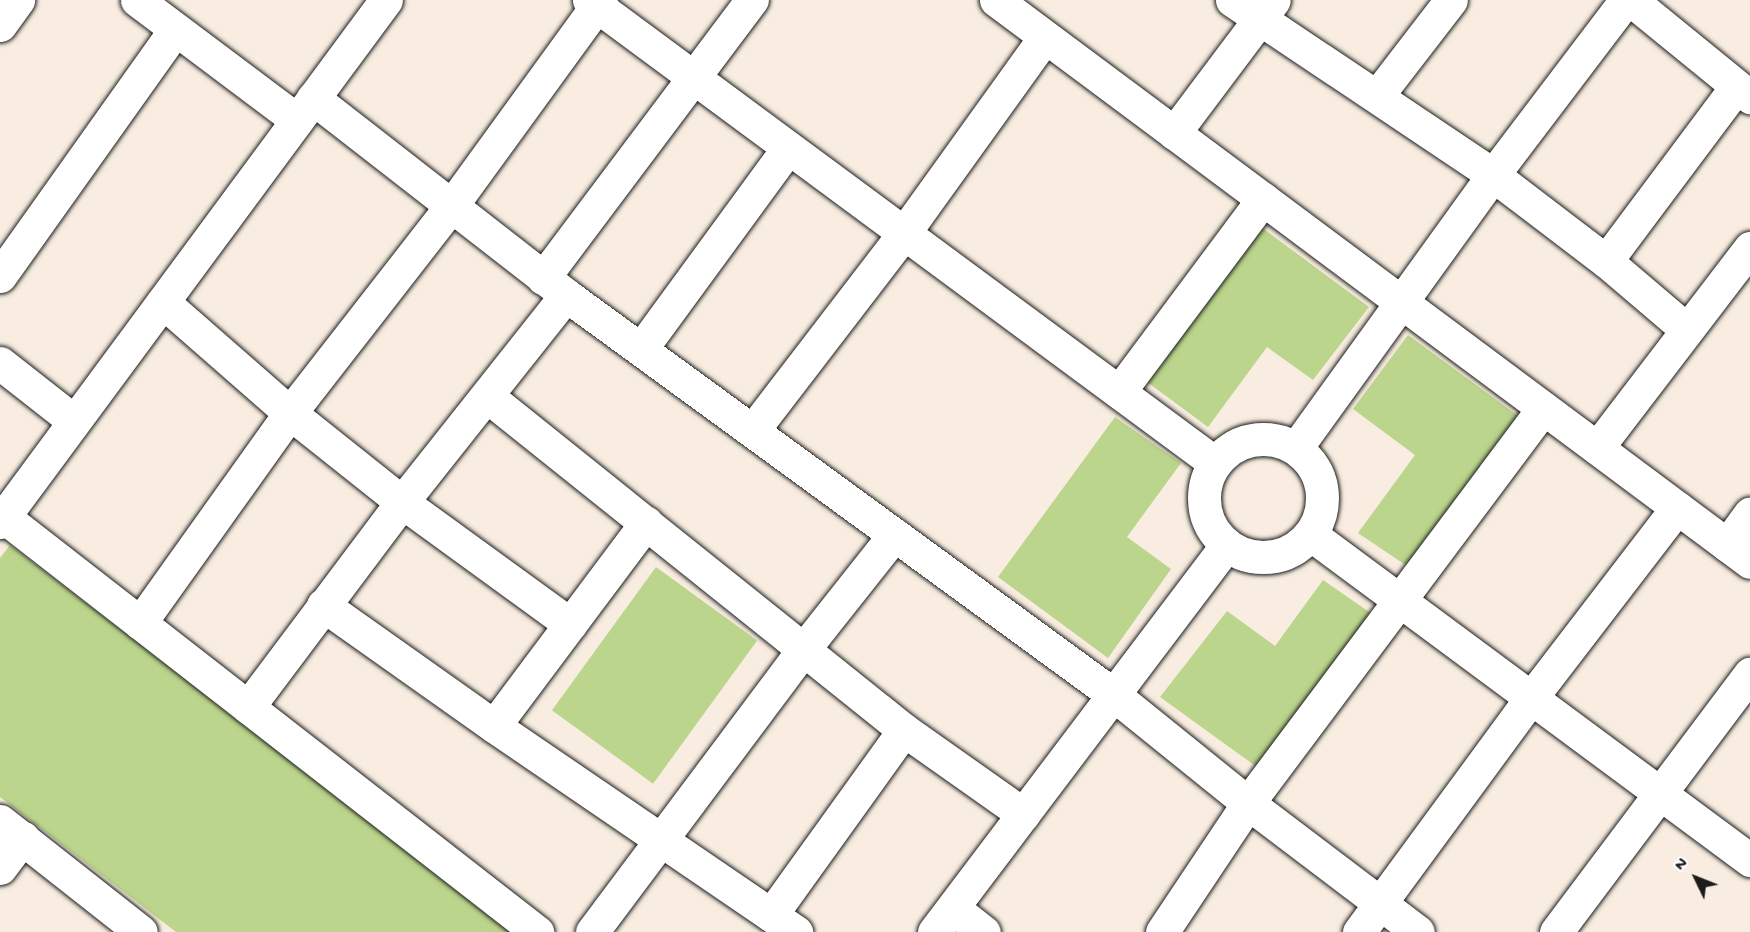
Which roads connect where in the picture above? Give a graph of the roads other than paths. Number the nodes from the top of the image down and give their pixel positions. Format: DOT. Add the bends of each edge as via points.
graph roads {
  1 [pos="18,0"];
  2 [pos="137,0"];
  3 [pos="752,0"];
  4 [pos="996,0"];
  5 [pos="1232,0"];
  6 [pos="1451,0"];
  7 [pos="1626,0"];
  8 [pos="1631,0"];
  9 [pos="596,2"];
  10 [pos="372,5"];
  11 [pos="1266,10"];
  12 [pos="0,25"];
  13 [pos="175,30"];
  14 [pos="1045,37"];
  15 [pos="694,78"];
  16 [pos="1743,92"];
  17 [pos="1377,96"];
  18 [pos="305,109"];
  19 [pos="1174,133"];
  20 [pos="788,148"];
  21 [pos="1493,175"];
  22 [pos="1263,199"];
  23 [pos="452,205"];
  24 [pos="904,233"];
  25 [pos="1750,248"];
  26 [pos="1606,261"];
  27 [pos="0,276"];
  28 [pos="555,286"];
  29 [pos="162,302"];
  30 [pos="1401,302"];
  31 [pos="1687,330"];
  32 [pos="641,349"];
  33 [pos="0,363"];
  34 [pos="1119,392"];
  35 [pos="487,396"];
  36 [pos="1543,408"];
  37 [pos="290,413"];
  38 [pos="74,421"];
  39 [pos="753,430"];
  40 [pos="1296,448"];
  41 [pos="1597,448"];
  42 [pos="1215,463"];
  43 [pos="402,502"];
  44 [pos="1677,508"];
  45 [pos="1750,513"];
  46 [pos="2,519"];
  47 [pos="646,522"];
  48 [pos="1310,534"];
  49 [pos="894,535"];
  50 [pos="1227,545"];
  51 [pos="1738,554"];
  52 [pos="1399,600"];
  53 [pos="323,604"];
  54 [pos="140,622"];
  55 [pos="570,624"];
  56 [pos="803,650"];
  57 [pos="1750,674"];
  58 [pos="1114,694"];
  59 [pos="1531,698"];
  60 [pos="248,707"];
  61 [pos="494,726"];
  62 [pos="904,730"];
  63 [pos="1661,794"];
  64 [pos="1248,803"];
  65 [pos="1023,814"];
  66 [pos="11,829"];
  67 [pos="662,839"];
  68 [pos="1750,860"];
  69 [pos="0,868"];
  70 [pos="1381,903"];
  71 [pos="943,920"];
  72 [pos="784,924"];
  73 [pos="141,932"];
  74 [pos="537,932"];
  75 [pos="592,932"];
  76 [pos="984,932"];
  77 [pos="1162,932"];
  78 [pos="1359,932"];
  79 [pos="1418,932"];
  80 [pos="1556,932"];
  1 -- 12 [label="street"];
  2 -- 13 [label="street"];
  3 -- 15 [label="street"];
  4 -- 14 [label="street"];
  5 -- 11 [label="street"];
  6 -- 17 [label="street"];
  7 -- 21 [label="street"];
  8 -- 16 [label="street"];
  9 -- 15 [label="street"];
  9 -- 23 [label="street"];
  10 -- 18 [label="street"];
  11 -- 17 [label="street"];
  11 -- 19 [label="street"];
  13 -- 18 [label="street"];
  13 -- 27 [label="street"];
  14 -- 19 [label="street"];
  14 -- 24 [label="street"];
  15 -- 20 [label="street"];
  15 -- 28 [label="street"];
  16 -- 26 [label="street"];
  17 -- 21 [label="street"];
  18 -- 23 [label="street"];
  18 -- 29 [label="street"];
  19 -- 22 [label="street"];
  20 -- 24 [label="street"];
  20 -- 32 [label="street"];
  21 -- 26 [label="street"];
  21 -- 30 [label="street"];
  22 -- 30 [label="street"];
  22 -- 34 [label="street"];
  23 -- 28 [label="street"];
  23 -- 37 [label="street"];
  24 -- 34 [label="street"];
  24 -- 39 [label="street"];
  25 -- 31 [label="street"];
  26 -- 31 [label="street"];
  28 -- 32 [label="street"];
  28 -- 35 [label="street"];
  29 -- 37 [label="street"];
  29 -- 38 [label="street"];
  30 -- 36 [label="street"];
  30 -- 40 [label="street"];
  31 -- 41 [label="street"];
  32 -- 39 [label="street"];
  33 -- 38 [label="street"];
  34 -- 42 [label="street"];
  35 -- 43 [label="street"];
  35 -- 47 [label="street"];
  36 -- 41 [label="street"];
  36 -- 52 [label="street"];
  37 -- 43 [label="street"];
  37 -- 54 [label="street"];
  38 -- 46 [label="street"];
  39 -- 49 [label="street"];
  40 -- 42 [label="street" via="1279,440 1261,438 1227,450"];
  40 -- 48 [label="street" via="1310,461 1319,478 1319,517"];
  41 -- 44 [label="street"];
  42 -- 50 [label="street" via="1206,480 1206,516"];
  43 -- 53 [label="street"];
  43 -- 55 [label="street"];
  44 -- 51 [label="street"];
  44 -- 59 [label="street"];
  45 -- 51 [label="street"];
  46 -- 54 [label="street"];
  47 -- 55 [label="street"];
  47 -- 56 [label="street"];
  48 -- 50 [label="street" via="1280,555 1243,554"];
  48 -- 52 [label="street"];
  49 -- 56 [label="street"];
  49 -- 58 [label="street"];
  50 -- 58 [label="street"];
  52 -- 59 [label="street"];
  52 -- 64 [label="street"];
  53 -- 60 [label="street"];
  53 -- 61 [label="street"];
  54 -- 60 [label="street"];
  55 -- 61 [label="street"];
  56 -- 62 [label="street"];
  56 -- 67 [label="street"];
  57 -- 63 [label="street"];
  58 -- 64 [label="street"];
  58 -- 65 [label="street"];
  59 -- 63 [label="street"];
  59 -- 70 [label="street"];
  60 -- 74 [label="street"];
  61 -- 67 [label="street"];
  62 -- 65 [label="street"];
  62 -- 72 [label="street"];
  63 -- 68 [label="street"];
  63 -- 80 [label="street"];
  64 -- 70 [label="street"];
  64 -- 77 [label="street"];
  65 -- 71 [label="street"];
  66 -- 69 [label="street"];
  66 -- 73 [label="street"];
  67 -- 72 [label="street"];
  67 -- 75 [label="street"];
  70 -- 78 [label="street"];
  70 -- 79 [label="street"];
  71 -- 76 [label="street"];
}
